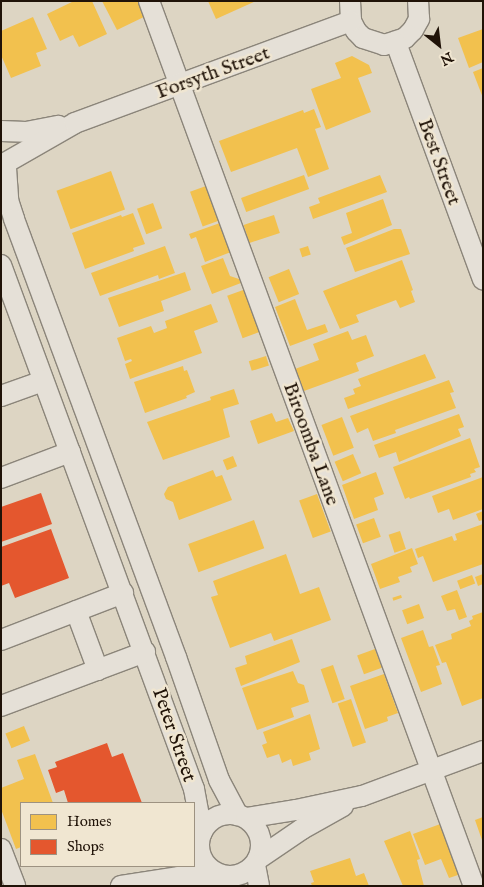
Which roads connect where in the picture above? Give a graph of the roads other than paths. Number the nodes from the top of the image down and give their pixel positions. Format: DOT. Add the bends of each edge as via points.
graph roads {
  1 [pos="149,1"];
  2 [pos="418,1"];
  3 [pos="350,11"];
  4 [pos="396,43"];
  5 [pos="180,85"];
  6 [pos="75,122"];
  7 [pos="1,131"];
  8 [pos="1,138"];
  9 [pos="5,168"];
  10 [pos="1,265"];
  11 [pos="483,280"];
  12 [pos="57,336"];
  13 [pos="30,346"];
  14 [pos="43,381"];
  15 [pos="1,396"];
  16 [pos="93,434"];
  17 [pos="68,448"];
  18 [pos="1,478"];
  19 [pos="139,559"];
  20 [pos="114,569"];
  21 [pos="123,593"];
  22 [pos="76,611"];
  23 [pos="1,640"];
  24 [pos="176,657"];
  25 [pos="148,659"];
  26 [pos="98,670"];
  27 [pos="1,706"];
  28 [pos="483,751"];
  29 [pos="431,770"];
  30 [pos="362,796"];
  31 [pos="242,817"];
  32 [pos="198,836"];
  33 [pos="1,849"];
  34 [pos="256,862"];
  35 [pos="151,867"];
  36 [pos="225,879"];
  37 [pos="15,886"];
  38 [pos="120,886"];
  39 [pos="259,886"];
  40 [pos="474,886"];
  1 -- 5 [label="street, Biroomba Lane"];
  2 -- 4 [label="street" via="418,19 413,30"];
  3 -- 4 [label="street" via="356,31 373,43"];
  3 -- 5 [label="street, Forsyth Street"];
  4 -- 11 [label="street, Best Street"];
  5 -- 6 [label="street, Forsyth Street"];
  5 -- 29 [label="street, Biroomba Lane"];
  6 -- 7 [label="street, Forsyth Street" via="26,132"];
  6 -- 9 [label="street, Forsyth Street"];
  8 -- 9 [label="street, Peter Street" via="5,144"];
  9 -- 12 [label="street, Peter Street" via="8,200"];
  10 -- 13 [label="street, Peter Street"];
  12 -- 13 [label="street"];
  12 -- 16 [label="street, Peter Street"];
  13 -- 14 [label="street, Peter Street"];
  14 -- 15 [label="street"];
  14 -- 17 [label="street, Peter Street"];
  16 -- 17 [label="street"];
  16 -- 19 [label="street, Peter Street"];
  17 -- 18 [label="street"];
  17 -- 20 [label="street, Peter Street"];
  19 -- 20 [label="street"];
  19 -- 24 [label="street, Peter Street"];
  20 -- 21 [label="street, Peter Street"];
  21 -- 22 [label="street"];
  21 -- 25 [label="street, Peter Street"];
  22 -- 23 [label="street"];
  22 -- 26 [label="street"];
  24 -- 25 [label="street, Peter Street"];
  24 -- 31 [label="street, Peter Street" via="219,780"];
  25 -- 26 [label="street"];
  25 -- 32 [label="street, Peter Street" via="194,789"];
  26 -- 27 [label="street"];
  28 -- 29 [label="street"];
  29 -- 30 [label="street"];
  29 -- 40 [label="street, Biroomba Lane"];
  30 -- 31 [label="street"];
  30 -- 34 [label="street" via="302,830"];
  31 -- 32 [label="street" via="227,814 216,817"];
  31 -- 34 [label="street" via="258,832 261,850"];
  32 -- 36 [label="street" via="201,856 212,871"];
  33 -- 37 [label="street"];
  34 -- 36 [label="street" via="241,874"];
  34 -- 39 [label="street"];
  35 -- 38 [label="street"];
  36 -- 38 [label="street" via="179,877"];
}
